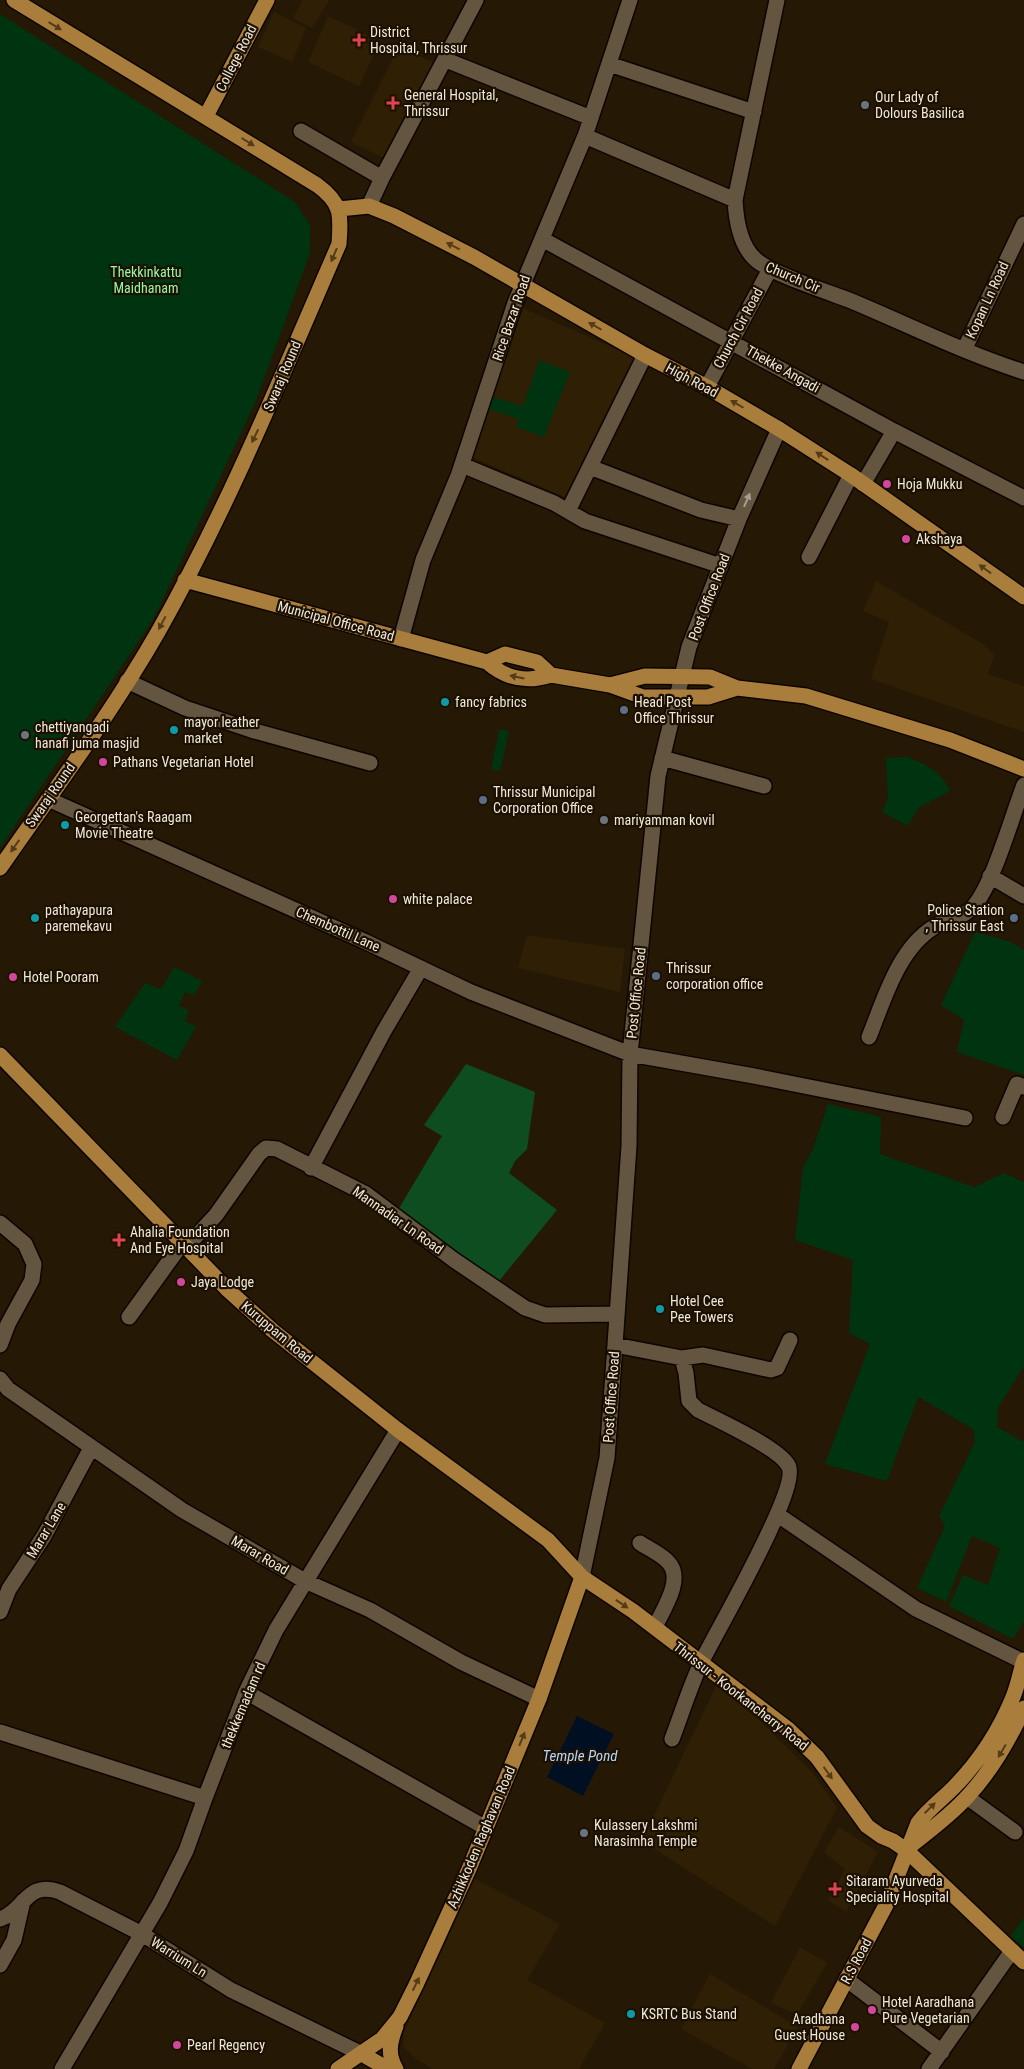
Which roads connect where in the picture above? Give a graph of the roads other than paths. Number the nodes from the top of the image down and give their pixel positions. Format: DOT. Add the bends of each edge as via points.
graph roads {
  1 [pos="14,0"];
  2 [pos="267,0"];
  3 [pos="476,0"];
  4 [pos="630,0"];
  5 [pos="777,0"];
  6 [pos="446,60"];
  7 [pos="609,64"];
  8 [pos="754,112"];
  9 [pos="206,116"];
  10 [pos="591,118"];
  11 [pos="301,131"];
  12 [pos="585,136"];
  13 [pos="382,178"];
  14 [pos="735,200"];
  15 [pos="369,206"];
  16 [pos="339,209"];
  17 [pos="1024,224"];
  18 [pos="542,239"];
  19 [pos="770,268"];
  20 [pos="522,283"];
  21 [pos="732,341"];
  22 [pos="964,350"];
  23 [pos="645,355"];
  24 [pos="1024,372"];
  25 [pos="707,387"];
  26 [pos="779,429"];
  27 [pos="894,431"];
  28 [pos="462,465"];
  29 [pos="590,467"];
  30 [pos="857,480"];
  31 [pos="1024,498"];
  32 [pos="568,512"];
  33 [pos="739,519"];
  34 [pos="809,557"];
  35 [pos="721,566"];
  36 [pos="185,580"];
  37 [pos="1024,597"];
  38 [pos="401,638"];
  39 [pos="681,677"];
  40 [pos="127,681"];
  41 [pos="610,686"];
  42 [pos="737,688"];
  43 [pos="676,697"];
  44 [pos="662,758"];
  45 [pos="370,763"];
  46 [pos="1024,769"];
  47 [pos="1024,785"];
  48 [pos="764,786"];
  49 [pos="48,799"];
  50 [pos="0,868"];
  51 [pos="990,876"];
  52 [pos="1024,896"];
  53 [pos="421,968"];
  54 [pos="869,1037"];
  55 [pos="630,1054"];
  56 [pos="1,1060"];
  57 [pos="1024,1087"];
  58 [pos="1002,1117"];
  59 [pos="965,1118"];
  60 [pos="311,1168"];
  61 [pos="0,1223"];
  62 [pos="185,1244"];
  63 [pos="617,1314"];
  64 [pos="129,1317"];
  65 [pos="790,1340"];
  66 [pos="0,1345"];
  67 [pos="615,1345"];
  68 [pos="682,1358"];
  69 [pos="0,1379"];
  70 [pos="398,1430"];
  71 [pos="91,1448"];
  72 [pos="778,1515"];
  73 [pos="640,1544"];
  74 [pos="582,1577"];
  75 [pos="305,1581"];
  76 [pos="0,1612"];
  77 [pos="655,1628"];
  78 [pos="1024,1661"];
  79 [pos="701,1662"];
  80 [pos="246,1692"];
  81 [pos="538,1699"];
  82 [pos="1024,1708"];
  83 [pos="0,1732"];
  84 [pos="672,1739"];
  85 [pos="967,1797"];
  86 [pos="205,1798"];
  87 [pos="486,1828"];
  88 [pos="1015,1832"];
  89 [pos="906,1850"];
  90 [pos="24,1899"];
  91 [pos="0,1920"];
  92 [pos="142,1934"];
  93 [pos="1012,1951"];
  94 [pos="1024,1962"];
  95 [pos="0,1966"];
  96 [pos="846,1979"];
  97 [pos="400,2017"];
  98 [pos="942,2052"];
  99 [pos="362,2054"];
  100 [pos="380,2068"];
  101 [pos="62,2069"];
  102 [pos="338,2069"];
  103 [pos="396,2069"];
  104 [pos="799,2069"];
  105 [pos="929,2069"];
  1 -- 9 [label="main road, one-way"];
  2 -- 9 [label="main road, College Road"];
  3 -- 6 [label="street"];
  4 -- 7 [label="street, Rice Bazar Road"];
  5 -- 8 [label="street, Church Cir"];
  6 -- 10 [label="street"];
  6 -- 13 [label="street"];
  7 -- 8 [label="street"];
  7 -- 10 [label="street, Rice Bazar Road"];
  8 -- 14 [label="street, Church Cir"];
  9 -- 16 [label="main road, one-way" via="318,185 332,195"];
  10 -- 12 [label="street, Rice Bazar Road"];
  11 -- 13 [label="street"];
  12 -- 14 [label="street"];
  12 -- 18 [label="street, Rice Bazar Road"];
  13 -- 15 [label="street"];
  14 -- 19 [label="street, Church Cir" via="740,234 755,259"];
  15 -- 16 [label="main road, High Road"];
  20 -- 15 [label="main road, High Road, one-way"];
  16 -- 36 [label="main road, Swaraj Round, one-way" via="339,244 266,412"];
  17 -- 22 [label="street, Kopan Ln Road"];
  18 -- 20 [label="street, Rice Bazar Road"];
  18 -- 21 [label="street, Thekke Angadi"];
  19 -- 21 [label="street, Church Cir Road"];
  19 -- 22 [label="street, Church Cir"];
  23 -- 20 [label="main road, High Road, one-way"];
  20 -- 28 [label="street, Rice Bazar Road"];
  21 -- 25 [label="street, Church Cir Road"];
  21 -- 27 [label="street, Thekke Angadi"];
  22 -- 24 [label="street, Church Cir"];
  23 -- 25 [label="main road, High Road"];
  23 -- 29 [label="street"];
  26 -- 25 [label="main road, High Road, one-way"];
  30 -- 26 [label="main road, High Road, one-way"];
  33 -- 26 [label="street, Post Office Road, one-way"];
  27 -- 30 [label="street"];
  27 -- 31 [label="street, Thekke Angadi"];
  28 -- 32 [label="street" via="554,503"];
  28 -- 38 [label="street, Rice Bazar Road" via="423,560"];
  29 -- 32 [label="street"];
  29 -- 33 [label="street" via="701,510"];
  30 -- 34 [label="street"];
  37 -- 30 [label="main road, High Road, one-way"];
  32 -- 35 [label="street"];
  33 -- 35 [label="street, Post Office Road"];
  35 -- 39 [label="street, Post Office Road" via="689,647"];
  36 -- 38 [label="main road, Municipal Office Road"];
  36 -- 40 [label="main road, Swaraj Round, one-way"];
  38 -- 41 [label="main road, Municipal Office Road" via="487,662 505,654 537,662 551,675"];
  39 -- 41 [label="main road, Municipal Office Road" via="645,676"];
  39 -- 42 [label="main road, Municipal Office Road" via="710,677"];
  39 -- 43 [label="street, Post Office Road"];
  40 -- 45 [label="street" via="185,708"];
  40 -- 49 [label="main road, Swaraj Round"];
  41 -- 43 [label="main road, Municipal Office Road" via="643,697"];
  42 -- 43 [label="main road, Municipal Office Road" via="708,697"];
  42 -- 46 [label="main road" via="806,696 950,740"];
  43 -- 44 [label="street, Post Office Road"];
  44 -- 48 [label="street"];
  44 -- 55 [label="street, Post Office Road"];
  47 -- 51 [label="street"];
  49 -- 50 [label="main road, Swaraj Round, one-way"];
  49 -- 53 [label="street, Chembottil Lane"];
  51 -- 52 [label="street"];
  51 -- 54 [label="street" via="975,905 964,916 935,927 916,942 894,976"];
  53 -- 55 [label="street, Chembottil Lane" via="471,992"];
  53 -- 60 [label="street"];
  55 -- 59 [label="street, Chembottil Lane"];
  55 -- 63 [label="street, Post Office Road" via="629,1146"];
  56 -- 62 [label="main road, Kuruppam Road"];
  57 -- 58 [label="street" via="1017,1084"];
  60 -- 62 [label="street, Mannadiar Ln Road" via="277,1149 266,1148 258,1154 216,1215"];
  60 -- 63 [label="street, Mannadiar Ln Road" via="366,1194 524,1308 546,1315"];
  61 -- 66 [label="street" via="26,1244 34,1264 32,1280"];
  62 -- 64 [label="street"];
  62 -- 70 [label="main road, Kuruppam Road" via="272,1330"];
  63 -- 67 [label="street, Post Office Road"];
  65 -- 68 [label="street" via="777,1368 771,1370 703,1355"];
  67 -- 68 [label="street"];
  67 -- 74 [label="street, Post Office Road" via="607,1458"];
  68 -- 72 [label="street" via="689,1401 698,1410 778,1454 790,1466 791,1481"];
  69 -- 71 [label="street, Marar Road" via="8,1389"];
  70 -- 74 [label="main road, Kuruppam Road" via="548,1540"];
  70 -- 75 [label="street, thekkemadam rd"];
  71 -- 75 [label="street, Marar Road" via="182,1510"];
  71 -- 76 [label="street, Marar Lane" via="44,1536 9,1589"];
  72 -- 78 [label="street" via="916,1609"];
  72 -- 79 [label="street"];
  73 -- 77 [label="street" via="669,1562 674,1572 675,1582"];
  74 -- 77 [label="main road, Thrissur - Koorkancherry Road, one-way"];
  74 -- 81 [label="main road, Azhikkoden Raghavan Road"];
  75 -- 80 [label="street, thekkemadam rd" via="276,1630"];
  75 -- 81 [label="street, Marar Road" via="370,1610 461,1662"];
  77 -- 79 [label="main road, Thrissur - Koorkancherry Road"];
  89 -- 78 [label="main road, R.S Road, one-way" via="926,1811 957,1784 997,1730 1013,1697"];
  79 -- 84 [label="street"];
  79 -- 89 [label="main road, Thrissur - Koorkancherry Road, one-way" via="808,1746 867,1826"];
  80 -- 86 [label="street, thekkemadam rd"];
  80 -- 87 [label="street"];
  87 -- 81 [label="main road, Azhikkoden Raghavan Road, one-way"];
  82 -- 85 [label="main road, one-way" via="993,1766"];
  83 -- 86 [label="street"];
  85 -- 88 [label="street"];
  85 -- 89 [label="main road"];
  86 -- 92 [label="street, thekkemadam rd" via="186,1851"];
  97 -- 87 [label="main road, Azhikkoden Raghavan Road, one-way"];
  89 -- 93 [label="main road, Thrissur - Koorkancherry Road"];
  89 -- 96 [label="main road, R.S Road" via="886,1905"];
  90 -- 91 [label="street, Warrium Ln"];
  90 -- 92 [label="street, Warrium Ln" via="38,1890 49,1888"];
  90 -- 95 [label="street" via="14,1940"];
  92 -- 99 [label="street, Warrium Ln" via="231,1990"];
  92 -- 101 [label="street, thekkemadam rd"];
  93 -- 94 [label="main road, Thrissur - Koorkancherry Road"];
  93 -- 98 [label="street"];
  96 -- 98 [label="street"];
  96 -- 104 [label="main road, R.S Road"];
  97 -- 99 [label="main road, Azhikkoden Raghavan Road" via="382,2039"];
  97 -- 103 [label="main road" via="390,2042 390,2059"];
  98 -- 105 [label="street"];
  99 -- 100 [label="main road"];
  99 -- 102 [label="main road, Azhikkoden Raghavan Road"];
}
